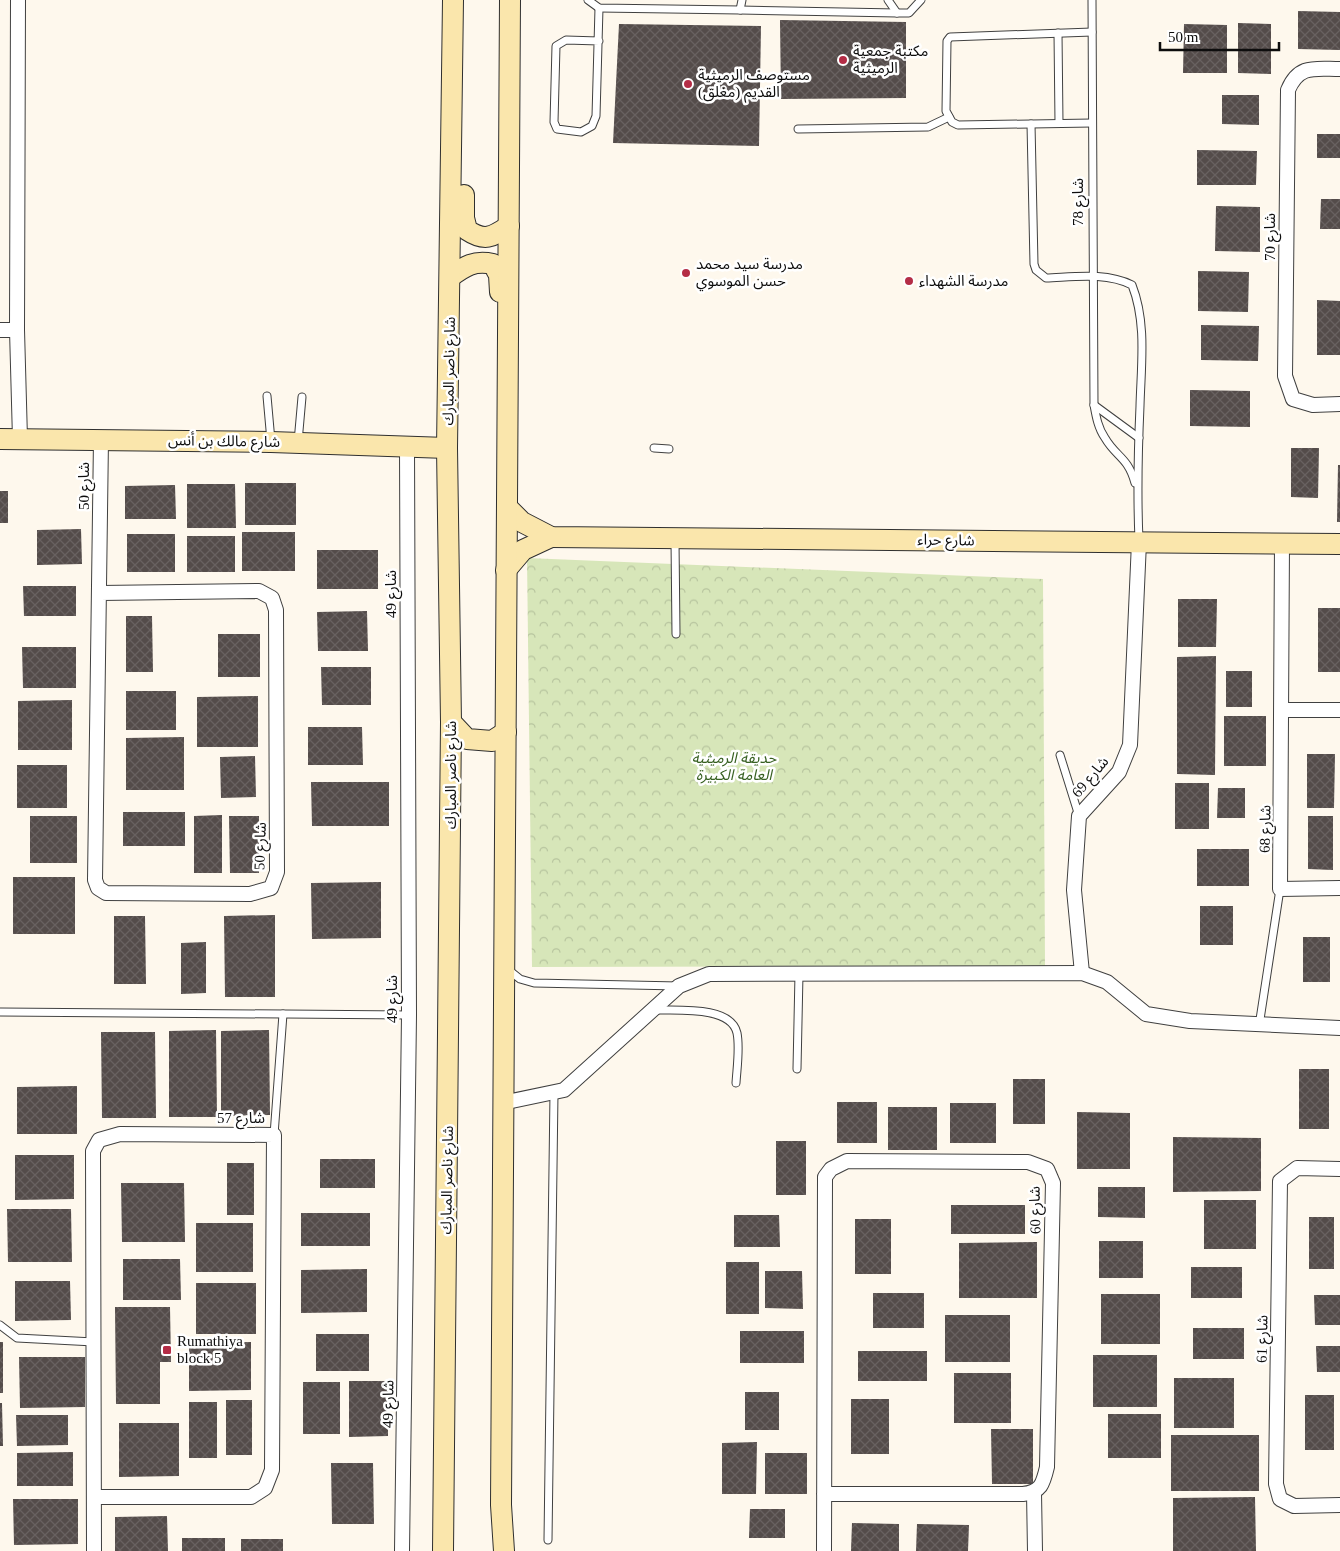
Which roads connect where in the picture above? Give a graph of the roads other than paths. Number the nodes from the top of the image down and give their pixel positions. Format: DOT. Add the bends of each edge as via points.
graph roads {
  1 [pos="18,0"];
  2 [pos="453,0"];
  3 [pos="588,0"];
  4 [pos="742,0"];
  5 [pos="888,0"];
  6 [pos="922,0"];
  7 [pos="1092,0"];
  8 [pos="511,2"];
  9 [pos="599,8"];
  10 [pos="740,10"];
  11 [pos="897,13"];
  12 [pos="1092,32"];
  13 [pos="1058,33"];
  14 [pos="599,41"];
  15 [pos="1340,69"];
  16 [pos="453,112"];
  17 [pos="949,117"];
  18 [pos="1059,123"];
  19 [pos="1092,123"];
  20 [pos="1031,124"];
  21 [pos="798,129"];
  22 [pos="509,226"];
  23 [pos="1092,276"];
  24 [pos="450,277"];
  25 [pos="508,328"];
  26 [pos="0,330"];
  27 [pos="18,330"];
  28 [pos="267,396"];
  29 [pos="302,397"];
  30 [pos="1340,404"];
  31 [pos="1094,405"];
  32 [pos="1139,438"];
  33 [pos="0,439"];
  34 [pos="20,439"];
  35 [pos="101,439"];
  36 [pos="271,442"];
  37 [pos="298,443"];
  38 [pos="406,447"];
  39 [pos="447,448"];
  40 [pos="654,448"];
  41 [pos="669,449"];
  42 [pos="1137,488"];
  43 [pos="507,507"];
  44 [pos="551,537"];
  45 [pos="675,538"];
  46 [pos="1139,542"];
  47 [pos="1282,543"];
  48 [pos="1340,544"];
  49 [pos="506,570"];
  50 [pos="100,593"];
  51 [pos="676,634"];
  52 [pos="1283,710"];
  53 [pos="1340,710"];
  54 [pos="451,722"];
  55 [pos="506,732"];
  56 [pos="1060,755"];
  57 [pos="1079,816"];
  58 [pos="1340,888"];
  59 [pos="1280,889"];
  60 [pos="506,968"];
  61 [pos="1082,973"];
  62 [pos="799,974"];
  63 [pos="679,986"];
  64 [pos="652,1010"];
  65 [pos="0,1012"];
  66 [pos="283,1014"];
  67 [pos="408,1015"];
  68 [pos="1259,1026"];
  69 [pos="1340,1028"];
  70 [pos="797,1069"];
  71 [pos="736,1083"];
  72 [pos="554,1093"];
  73 [pos="507,1102"];
  74 [pos="274,1135"];
  75 [pos="1340,1169"];
  76 [pos="0,1325"];
  77 [pos="94,1342"];
  78 [pos="1034,1493"];
  79 [pos="824,1494"];
  80 [pos="95,1497"];
  81 [pos="1340,1505"];
  82 [pos="548,1540"];
  83 [pos="94,1551"];
  84 [pos="402,1551"];
  85 [pos="442,1551"];
  86 [pos="504,1551"];
  87 [pos="824,1551"];
  88 [pos="1035,1551"];
  1 -- 27 [label="street"];
  2 -- 16 [label="street, شارع ناصر المبارك"];
  3 -- 9 [label="lane"];
  4 -- 10 [label="lane"];
  5 -- 11 [label="lane"];
  6 -- 11 [label="lane" via="909,12"];
  7 -- 12 [label="lane, شارع 78"];
  8 -- 22 [label="street"];
  9 -- 10 [label="lane"];
  9 -- 14 [label="lane"];
  10 -- 11 [label="lane"];
  12 -- 13 [label="lane"];
  12 -- 19 [label="lane, شارع 78"];
  13 -- 17 [label="lane" via="950,37 947,40 946,111"];
  13 -- 18 [label="lane"];
  14 -- 14 [label="lane" via="596,116 592,126 581,132 557,128 554,122 556,46 566,40"];
  15 -- 30 [label="street, شارع 70" via="1307,69 1294,76 1288,90 1286,366 1293,399 1314,405"];
  16 -- 22 [label="street" via="465,144 464,218 467,230 479,238 493,236"];
  16 -- 24 [label="street, شارع ناصر المبارك"];
  17 -- 20 [label="lane" via="958,125"];
  17 -- 21 [label="lane" via="928,127"];
  18 -- 19 [label="lane"];
  18 -- 20 [label="lane"];
  19 -- 23 [label="lane, شارع 78"];
  20 -- 23 [label="lane, شارع 78" via="1036,270 1046,278"];
  22 -- 25 [label="street"];
  23 -- 31 [label="lane, شارع 78"];
  23 -- 32 [label="lane, شارع 78" via="1120,278 1132,285 1138,299 1142,334"];
  24 -- 25 [label="street" via="469,263 493,264 499,275 501,310"];
  24 -- 39 [label="street, شارع ناصر المبارك"];
  25 -- 43 [label="street"];
  26 -- 27 [label="street"];
  27 -- 34 [label="street"];
  28 -- 36 [label="lane"];
  29 -- 37 [label="lane"];
  31 -- 32 [label="lane"];
  31 -- 42 [label="lane, شارع 78" via="1105,439 1124,457"];
  32 -- 42 [label="lane, شارع 78"];
  33 -- 34 [label="street, شارع مالك بن أنس"];
  34 -- 35 [label="street, شارع مالك بن أنس"];
  35 -- 36 [label="street, شارع مالك بن أنس"];
  35 -- 50 [label="street, شارع 50"];
  36 -- 37 [label="street, شارع مالك بن أنس"];
  37 -- 38 [label="street, شارع مالك بن أنس"];
  38 -- 39 [label="street, شارع مالك بن أنس"];
  38 -- 67 [label="street, شارع 49"];
  39 -- 54 [label="street, شارع ناصر المبارك"];
  40 -- 41 [label="lane"];
  42 -- 46 [label="lane, شارع 78"];
  43 -- 44 [label="street, شارع حراء" via="526,526"];
  43 -- 49 [label="street"];
  44 -- 45 [label="street, شارع حراء"];
  44 -- 49 [label="street, شارع حراء" via="523,550"];
  45 -- 46 [label="street, شارع حراء"];
  45 -- 51 [label="lane"];
  46 -- 47 [label="street, شارع حراء"];
  46 -- 57 [label="street, شارع 69" via="1130,745 1119,772"];
  47 -- 48 [label="street, شارع حراء"];
  47 -- 52 [label="street, شارع 68"];
  49 -- 55 [label="street"];
  50 -- 50 [label="street, شارع 50" via="95,880 98,888 106,893 250,894 271,888 277,872 276,610 272,598 259,590"];
  52 -- 53 [label="street"];
  52 -- 59 [label="street, شارع 68"];
  54 -- 55 [label="street" via="467,739 492,741"];
  54 -- 85 [label="street, شارع ناصر المبارك"];
  55 -- 60 [label="street"];
  56 -- 57 [label="lane"];
  57 -- 61 [label="street, شارع 69" via="1074,890"];
  58 -- 59 [label="street"];
  59 -- 68 [label="lane"];
  60 -- 63 [label="lane" via="520,979 534,983"];
  60 -- 73 [label="street"];
  61 -- 62 [label="street"];
  61 -- 68 [label="street" via="1107,982 1146,1014"];
  62 -- 63 [label="street" via="709,974"];
  62 -- 70 [label="lane"];
  63 -- 64 [label="street"];
  64 -- 71 [label="lane" via="711,1013 731,1021 737,1034"];
  64 -- 72 [label="street" via="573,1084"];
  65 -- 66 [label="lane"];
  66 -- 67 [label="lane"];
  66 -- 74 [label="lane"];
  67 -- 84 [label="street, شارع 49"];
  68 -- 69 [label="street"];
  72 -- 73 [label="street"];
  72 -- 82 [label="lane"];
  73 -- 86 [label="street"];
  74 -- 77 [label="street, شارع 57" via="120,1134 99,1140 93,1151"];
  74 -- 80 [label="street, شارع 57" via="272,1470 265,1488 251,1497"];
  75 -- 81 [label="street, شارع 61" via="1298,1168 1280,1181 1276,1484 1280,1499 1294,1506"];
  76 -- 77 [label="lane" via="17,1338"];
  77 -- 80 [label="street, شارع 57"];
  78 -- 79 [label="street"];
  78 -- 79 [label="street, شارع 60" via="1042,1486 1047,1467 1053,1183 1047,1169 1028,1162 847,1162 831,1169 825,1177"];
  78 -- 88 [label="street"];
  79 -- 87 [label="street, شارع 60"];
  80 -- 83 [label="street, شارع 57"];
}
